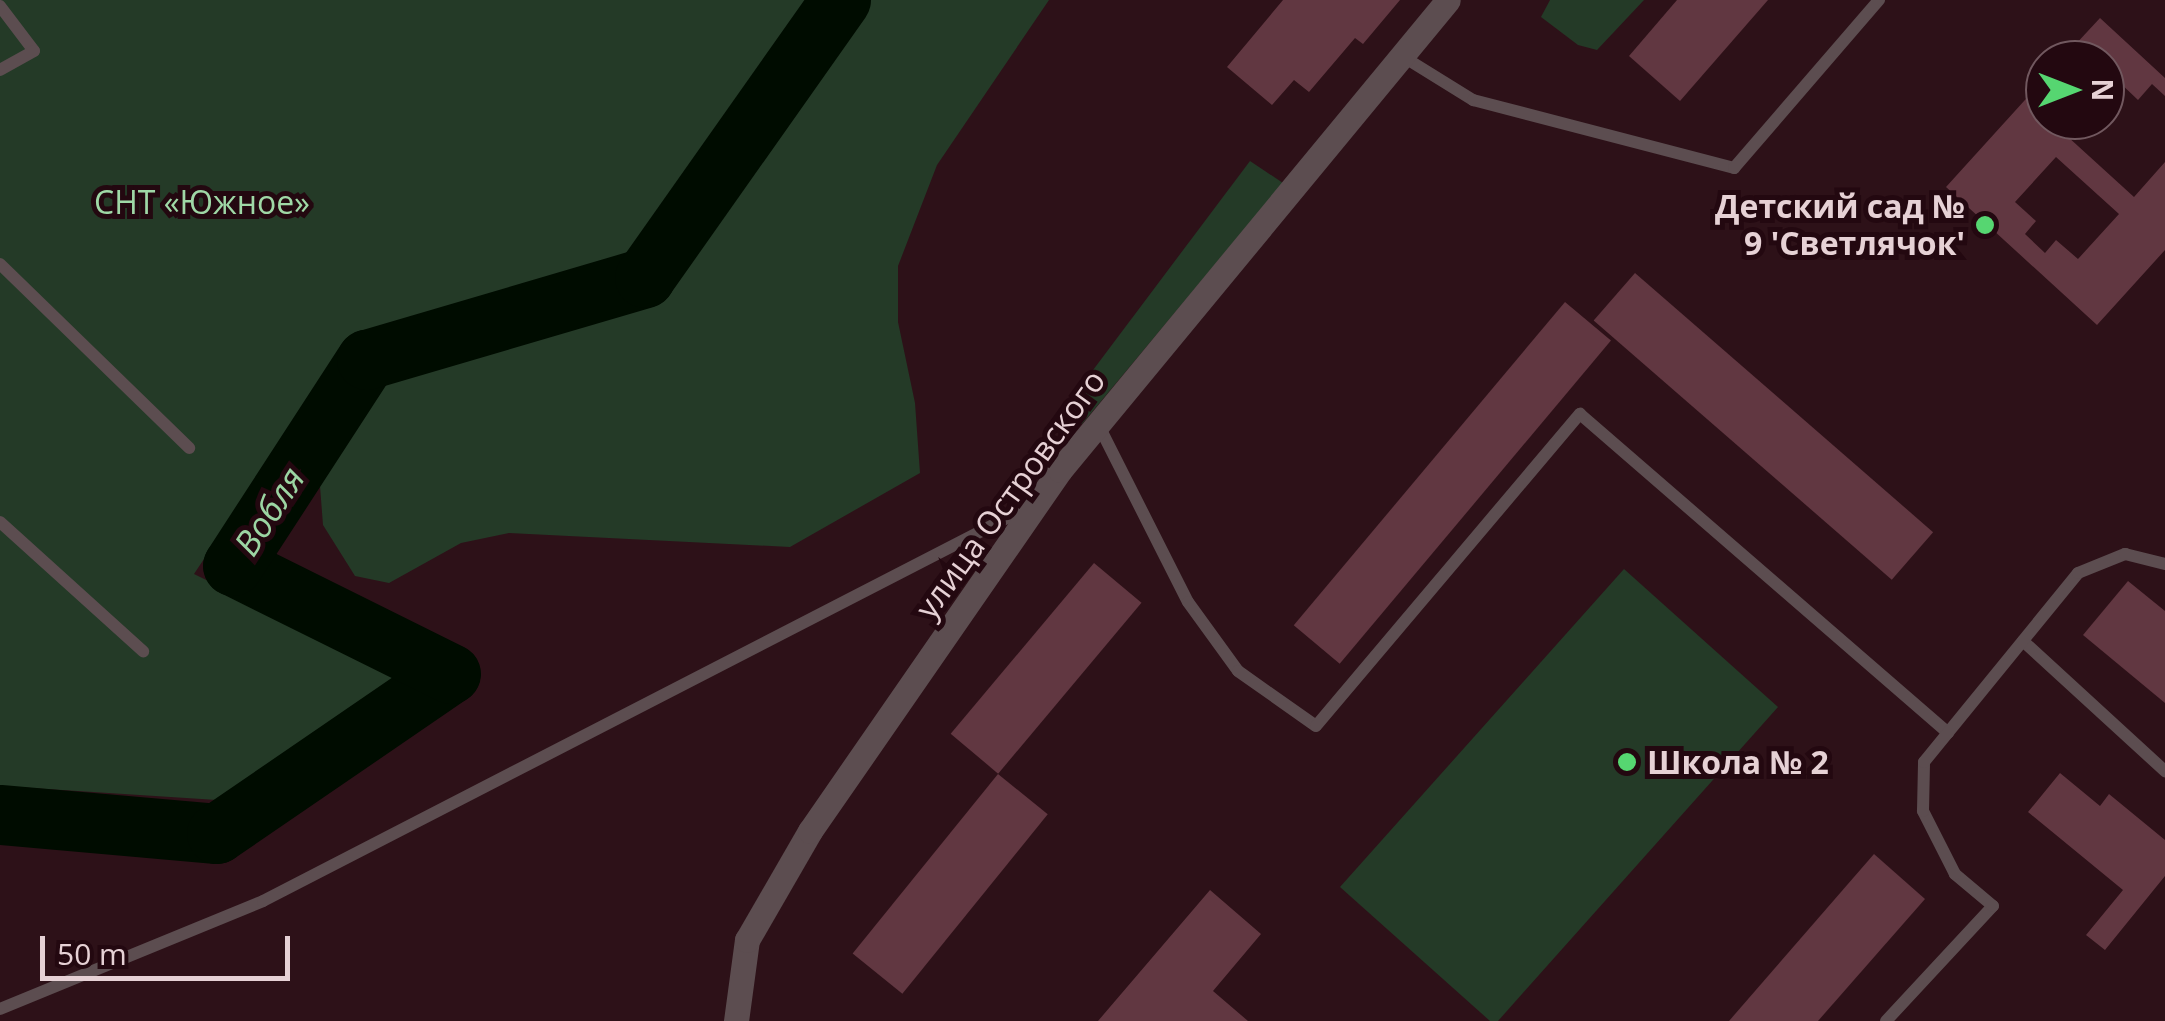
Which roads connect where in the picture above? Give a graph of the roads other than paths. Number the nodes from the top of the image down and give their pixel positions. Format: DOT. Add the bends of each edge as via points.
graph roads {
  1 [pos="1448,0"];
  2 [pos="1879,0"];
  3 [pos="0,6"];
  4 [pos="1402,56"];
  5 [pos="0,70"];
  6 [pos="0,264"];
  7 [pos="1098,424"];
  8 [pos="189,448"];
  9 [pos="1038,502"];
  10 [pos="0,522"];
  11 [pos="2165,564"];
  12 [pos="2022,641"];
  13 [pos="143,651"];
  14 [pos="1948,734"];
  15 [pos="2165,771"];
  16 [pos="0,1010"];
  17 [pos="736,1021"];
  18 [pos="1886,1021"];
  1 -- 4 [label="street, улица Островского"];
  2 -- 4 [label="lane" via="1734,168 1474,100"];
  3 -- 5 [label="lane" via="34,52"];
  4 -- 7 [label="street, улица Островского"];
  6 -- 8 [label="lane"];
  7 -- 9 [label="street, улица Островского"];
  7 -- 14 [label="lane" via="1188,602 1238,671 1316,726 1580,414"];
  9 -- 16 [label="lane" via="263,901"];
  9 -- 17 [label="street, улица Островского" via="774,893 747,940"];
  10 -- 13 [label="lane"];
  11 -- 12 [label="lane" via="2124,554 2078,573"];
  12 -- 14 [label="lane"];
  12 -- 15 [label="lane"];
  14 -- 18 [label="lane" via="1924,762 1924,811 1955,874 1993,906"];
}
